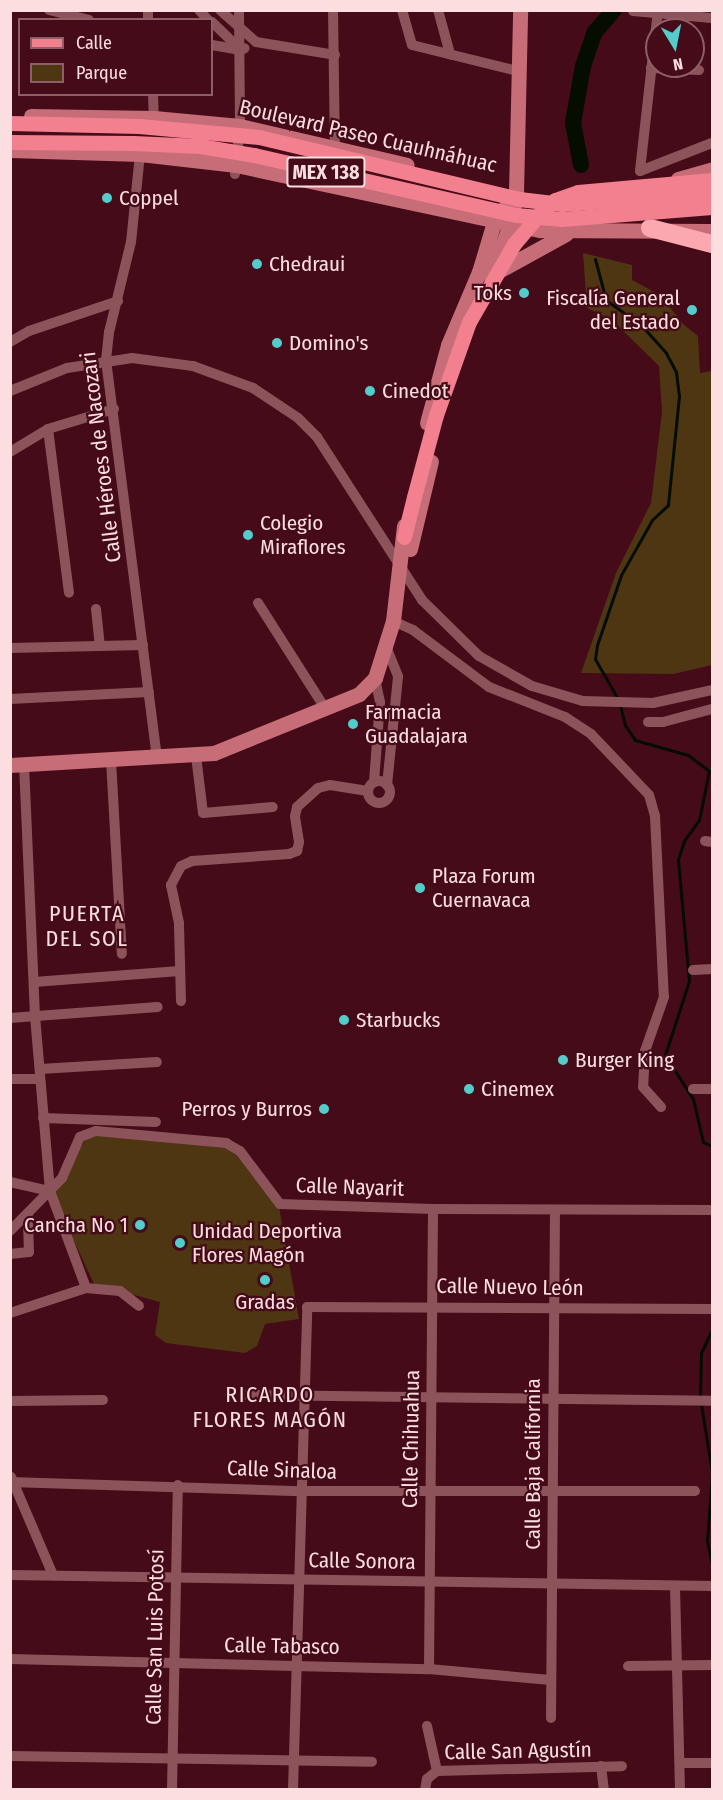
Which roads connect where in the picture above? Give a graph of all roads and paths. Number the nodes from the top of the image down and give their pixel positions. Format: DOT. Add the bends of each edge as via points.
graph roads {
  1 [pos="220,10"];
  2 [pos="239,10"];
  3 [pos="333,10"];
  4 [pos="402,10"];
  5 [pos="438,10"];
  6 [pos="520,10"];
  7 [pos="52,11"];
  8 [pos="633,11"];
  9 [pos="658,11"];
  10 [pos="81,18"];
  11 [pos="712,18"];
  12 [pos="213,24"];
  13 [pos="241,31"];
  14 [pos="256,42"];
  15 [pos="213,45"];
  16 [pos="241,50"];
  17 [pos="450,54"];
  18 [pos="335,55"];
  19 [pos="518,71"];
  20 [pos="650,78"];
  21 [pos="153,96"];
  22 [pos="10,116"];
  23 [pos="154,118"];
  24 [pos="10,123"];
  25 [pos="240,126"];
  26 [pos="10,142"];
  27 [pos="712,143"];
  28 [pos="335,146"];
  29 [pos="10,150"];
  30 [pos="141,154"];
  31 [pos="236,169"];
  32 [pos="712,170"];
  33 [pos="641,177"];
  34 [pos="712,180"];
  35 [pos="596,191"];
  36 [pos="712,194"];
  37 [pos="514,197"];
  38 [pos="712,207"];
  39 [pos="504,220"];
  40 [pos="650,228"];
  41 [pos="712,231"];
  42 [pos="570,232"];
  43 [pos="712,244"];
  44 [pos="533,250"];
  45 [pos="485,274"];
  46 [pos="118,301"];
  47 [pos="458,337"];
  48 [pos="10,342"];
  49 [pos="106,360"];
  50 [pos="10,391"];
  51 [pos="114,409"];
  52 [pos="48,429"];
  53 [pos="10,452"];
  54 [pos="404,537"];
  55 [pos="399,573"];
  56 [pos="69,593"];
  57 [pos="258,603"];
  58 [pos="96,609"];
  59 [pos="393,621"];
  60 [pos="384,642"];
  61 [pos="143,645"];
  62 [pos="100,646"];
  63 [pos="10,648"];
  64 [pos="375,678"];
  65 [pos="712,690"];
  66 [pos="149,692"];
  67 [pos="10,699"];
  68 [pos="325,708"];
  69 [pos="712,709"];
  70 [pos="648,722"];
  71 [pos="196,756"];
  72 [pos="157,758"];
  73 [pos="111,760"];
  74 [pos="17,764"];
  75 [pos="387,784"];
  76 [pos="371,787"];
  77 [pos="273,807"];
  78 [pos="122,954"];
  79 [pos="712,969"];
  80 [pos="693,970"];
  81 [pos="180,971"];
  82 [pos="34,982"];
  83 [pos="181,1001"];
  84 [pos="158,1007"];
  85 [pos="35,1016"];
  86 [pos="10,1018"];
  87 [pos="157,1062"];
  88 [pos="40,1074"];
  89 [pos="10,1079"];
  90 [pos="693,1089"];
  91 [pos="712,1089"];
  92 [pos="662,1107"];
  93 [pos="44,1118"];
  94 [pos="156,1122"];
  95 [pos="10,1182"];
  96 [pos="50,1191"];
  97 [pos="433,1209"];
  98 [pos="555,1210"];
  99 [pos="712,1210"];
  100 [pos="28,1214"];
  101 [pos="10,1231"];
  102 [pos="10,1254"];
  103 [pos="86,1288"];
  104 [pos="432,1305"];
  105 [pos="139,1306"];
  106 [pos="554,1307"];
  107 [pos="712,1309"];
  108 [pos="10,1313"];
  109 [pos="247,1395"];
  110 [pos="304,1395"];
  111 [pos="431,1397"];
  112 [pos="554,1398"];
  113 [pos="103,1400"];
  114 [pos="704,1400"];
  115 [pos="10,1401"];
  116 [pos="11,1480"];
  117 [pos="178,1485"];
  118 [pos="301,1491"];
  119 [pos="695,1491"];
  120 [pos="430,1492"];
  121 [pos="553,1492"];
  122 [pos="10,1575"];
  123 [pos="53,1575"];
  124 [pos="176,1578"];
  125 [pos="299,1580"];
  126 [pos="429,1582"];
  127 [pos="552,1584"];
  128 [pos="675,1586"];
  129 [pos="710,1586"];
  130 [pos="10,1659"];
  131 [pos="175,1663"];
  132 [pos="677,1665"];
  133 [pos="712,1665"];
  134 [pos="296,1666"];
  135 [pos="628,1666"];
  136 [pos="429,1669"];
  137 [pos="551,1680"];
  138 [pos="551,1718"];
  139 [pos="427,1726"];
  140 [pos="10,1756"];
  141 [pos="173,1759"];
  142 [pos="294,1761"];
  143 [pos="372,1762"];
  144 [pos="680,1763"];
  145 [pos="712,1763"];
  146 [pos="601,1766"];
  147 [pos="622,1766"];
  148 [pos="437,1771"];
  149 [pos="172,1790"];
  150 [pos="293,1790"];
  151 [pos="425,1790"];
  152 [pos="604,1790"];
  153 [pos="680,1790"];
  1 -- 13 [label="street"];
  2 -- 13 [label="street"];
  3 -- 18 [label="street"];
  4 -- 17 [label="street" via="412,45"];
  5 -- 17 [label="street"];
  6 -- 19 [label="main road"];
  7 -- 10 [label="street"];
  8 -- 9 [label="street"];
  9 -- 11 [label="street"];
  12 -- 16 [label="street"];
  13 -- 14 [label="street"];
  13 -- 16 [label="street"];
  14 -- 16 [label="street"];
  14 -- 18 [label="street"];
  15 -- 16 [label="street"];
  16 -- 25 [label="street"];
  17 -- 19 [label="street"];
  18 -- 28 [label="street"];
  19 -- 37 [label="main road"];
  20 -- 33 [label="street"];
  21 -- 23 [label="street"];
  22 -- 23 [label="main road, Boulevard Paseo Cuauhnáhuac / MEX 138"];
  23 -- 25 [label="main road, Boulevard Paseo Cuauhnáhuac / MEX 138"];
  24 -- 36 [label="main road, Boulevard Paseo Cuauhnáhuac / MEX 138, bridge" via="139,126 259,137 519,200 562,204"];
  25 -- 28 [label="main road, Boulevard Paseo Cuauhnáhuac / MEX 138"];
  25 -- 31 [label="street"];
  26 -- 38 [label="main road, MEX 138, bridge" via="200,146 516,215 609,218"];
  27 -- 33 [label="street"];
  28 -- 37 [label="main road, Boulevard Paseo Cuauhnáhuac / MEX 138"];
  29 -- 30 [label="main road, MEX 138"];
  30 -- 31 [label="main road, MEX 138"];
  30 -- 46 [label="street, Calle Héroes de Nacozari" via="131,242"];
  31 -- 39 [label="main road, MEX 138" via="397,203"];
  32 -- 33 [label="main road, Boulevard Paseo Cuauhnáhuac / MEX 138"];
  33 -- 35 [label="main road, Boulevard Paseo Cuauhnáhuac / MEX 138"];
  33 -- 40 [label="main road" via="631,208 637,221"];
  34 -- 54 [label="main road, bridge" via="578,192 555,200 542,211 514,244 469,322 436,415"];
  35 -- 37 [label="main road, Boulevard Paseo Cuauhnáhuac / MEX 138, bridge"];
  35 -- 37 [label="main road" via="580,200"];
  37 -- 39 [label="main road"];
  39 -- 42 [label="main road, MEX 138"];
  39 -- 44 [label="main road"];
  39 -- 45 [label="main road"];
  40 -- 41 [label="main road, MEX 138"];
  40 -- 42 [label="main road, MEX 138"];
  40 -- 43 [label="highway"];
  42 -- 44 [label="main road"];
  44 -- 45 [label="main road"];
  45 -- 47 [label="main road"];
  46 -- 48 [label="street"];
  46 -- 49 [label="street, Calle Héroes de Nacozari"];
  47 -- 54 [label="main road" via="406,512"];
  47 -- 55 [label="main road"];
  49 -- 50 [label="street" via="67,368"];
  49 -- 51 [label="street, Calle Héroes de Nacozari"];
  49 -- 55 [label="street" via="132,358 193,366 253,388 275,402 317,437"];
  51 -- 52 [label="street"];
  51 -- 61 [label="street, Calle Héroes de Nacozari"];
  52 -- 53 [label="street"];
  52 -- 56 [label="street"];
  54 -- 55 [label="main road"];
  55 -- 59 [label="main road"];
  55 -- 65 [label="street" via="438,619 479,656 556,695 624,704 674,701"];
  57 -- 68 [label="street"];
  58 -- 62 [label="street"];
  59 -- 60 [label="main road"];
  59 -- 92 [label="street" via="412,630 489,687 565,717 591,734 649,795 655,816 664,997 645,1051 644,1087"];
  60 -- 64 [label="main road"];
  60 -- 75 [label="street" via="398,677"];
  61 -- 62 [label="street"];
  61 -- 66 [label="street, Calle Héroes de Nacozari"];
  62 -- 63 [label="street"];
  64 -- 68 [label="main road" via="359,694"];
  64 -- 76 [label="street" via="380,702"];
  66 -- 67 [label="street"];
  66 -- 72 [label="street, Calle Héroes de Nacozari"];
  68 -- 71 [label="main road" via="214,753"];
  69 -- 70 [label="street"];
  71 -- 72 [label="main road"];
  71 -- 77 [label="street" via="203,813"];
  72 -- 73 [label="main road"];
  73 -- 74 [label="main road"];
  73 -- 78 [label="street"];
  74 -- 82 [label="street"];
  75 -- 76 [label="street"];
  75 -- 76 [label="street" via="390,795 382,803 371,800"];
  76 -- 81 [label="street" via="318,788 297,807 299,842 297,850 289,854 192,861 181,866 171,885 179,923"];
  79 -- 80 [label="street"];
  81 -- 82 [label="street"];
  81 -- 83 [label="street"];
  82 -- 85 [label="street"];
  84 -- 85 [label="street"];
  85 -- 86 [label="street"];
  85 -- 88 [label="street"];
  87 -- 88 [label="street"];
  88 -- 89 [label="street"];
  88 -- 93 [label="street"];
  90 -- 91 [label="street"];
  93 -- 94 [label="street"];
  93 -- 96 [label="street"];
  95 -- 96 [label="street"];
  96 -- 97 [label="street, Calle Nayarit" via="62,1178 80,1137 87,1132 107,1131 226,1143 240,1151 280,1204"];
  96 -- 100 [label="street"];
  96 -- 103 [label="street"];
  97 -- 98 [label="street, Calle Nayarit"];
  97 -- 104 [label="street, Calle Chihuahua"];
  98 -- 99 [label="street, Calle Nayarit"];
  98 -- 106 [label="street, Calle Baja California"];
  100 -- 101 [label="street"];
  100 -- 102 [label="street" via="29,1252"];
  103 -- 105 [label="street" via="120,1291"];
  103 -- 108 [label="street"];
  104 -- 106 [label="street, Calle Nuevo León"];
  104 -- 110 [label="street, Calle Nuevo León" via="307,1307"];
  104 -- 111 [label="street, Calle Chihuahua"];
  106 -- 107 [label="street, Calle Nuevo León"];
  106 -- 112 [label="street, Calle Baja California"];
  109 -- 110 [label="street"];
  110 -- 111 [label="street"];
  110 -- 118 [label="street"];
  111 -- 112 [label="street"];
  111 -- 120 [label="street, Calle Chihuahua"];
  112 -- 114 [label="street"];
  112 -- 121 [label="street, Calle Baja California"];
  113 -- 115 [label="street"];
  116 -- 117 [label="street, Calle Sinaloa"];
  116 -- 123 [label="street"];
  117 -- 118 [label="street, Calle Sinaloa"];
  117 -- 124 [label="street, Calle San Luis Potosí"];
  118 -- 120 [label="street, Calle Sinaloa"];
  118 -- 125 [label="street"];
  119 -- 121 [label="street, Calle Sinaloa"];
  120 -- 121 [label="street, Calle Sinaloa"];
  120 -- 126 [label="street, Calle Chihuahua"];
  121 -- 127 [label="street, Calle Baja California"];
  122 -- 123 [label="street, Calle Sonora"];
  123 -- 124 [label="street, Calle Sonora"];
  124 -- 125 [label="street, Calle Sonora"];
  124 -- 131 [label="street, Calle San Luis Potosí"];
  125 -- 126 [label="street, Calle Sonora"];
  125 -- 134 [label="street"];
  126 -- 127 [label="street, Calle Sonora"];
  126 -- 136 [label="street, Calle Chihuahua"];
  127 -- 128 [label="street, Calle Sonora"];
  127 -- 137 [label="street, Calle Baja California"];
  128 -- 129 [label="street, Calle Sonora"];
  128 -- 132 [label="street"];
  130 -- 131 [label="street, Calle Tabasco"];
  131 -- 134 [label="street, Calle Tabasco"];
  131 -- 141 [label="street, Calle San Luis Potosí"];
  132 -- 133 [label="street"];
  132 -- 135 [label="street"];
  132 -- 144 [label="street"];
  134 -- 136 [label="street, Calle Tabasco"];
  134 -- 142 [label="street"];
  136 -- 137 [label="street, Calle Tabasco"];
  137 -- 138 [label="street, Calle Baja California"];
  139 -- 148 [label="street"];
  140 -- 141 [label="street"];
  141 -- 142 [label="street"];
  141 -- 149 [label="street, Calle San Luis Potosí"];
  142 -- 143 [label="street"];
  142 -- 150 [label="street"];
  144 -- 145 [label="street"];
  144 -- 153 [label="street"];
  146 -- 147 [label="street"];
  146 -- 148 [label="street, Calle San Agustín"];
  146 -- 152 [label="street, Calle San Agustín"];
  148 -- 151 [label="street, Calle San Agustín" via="427,1779"];
}
